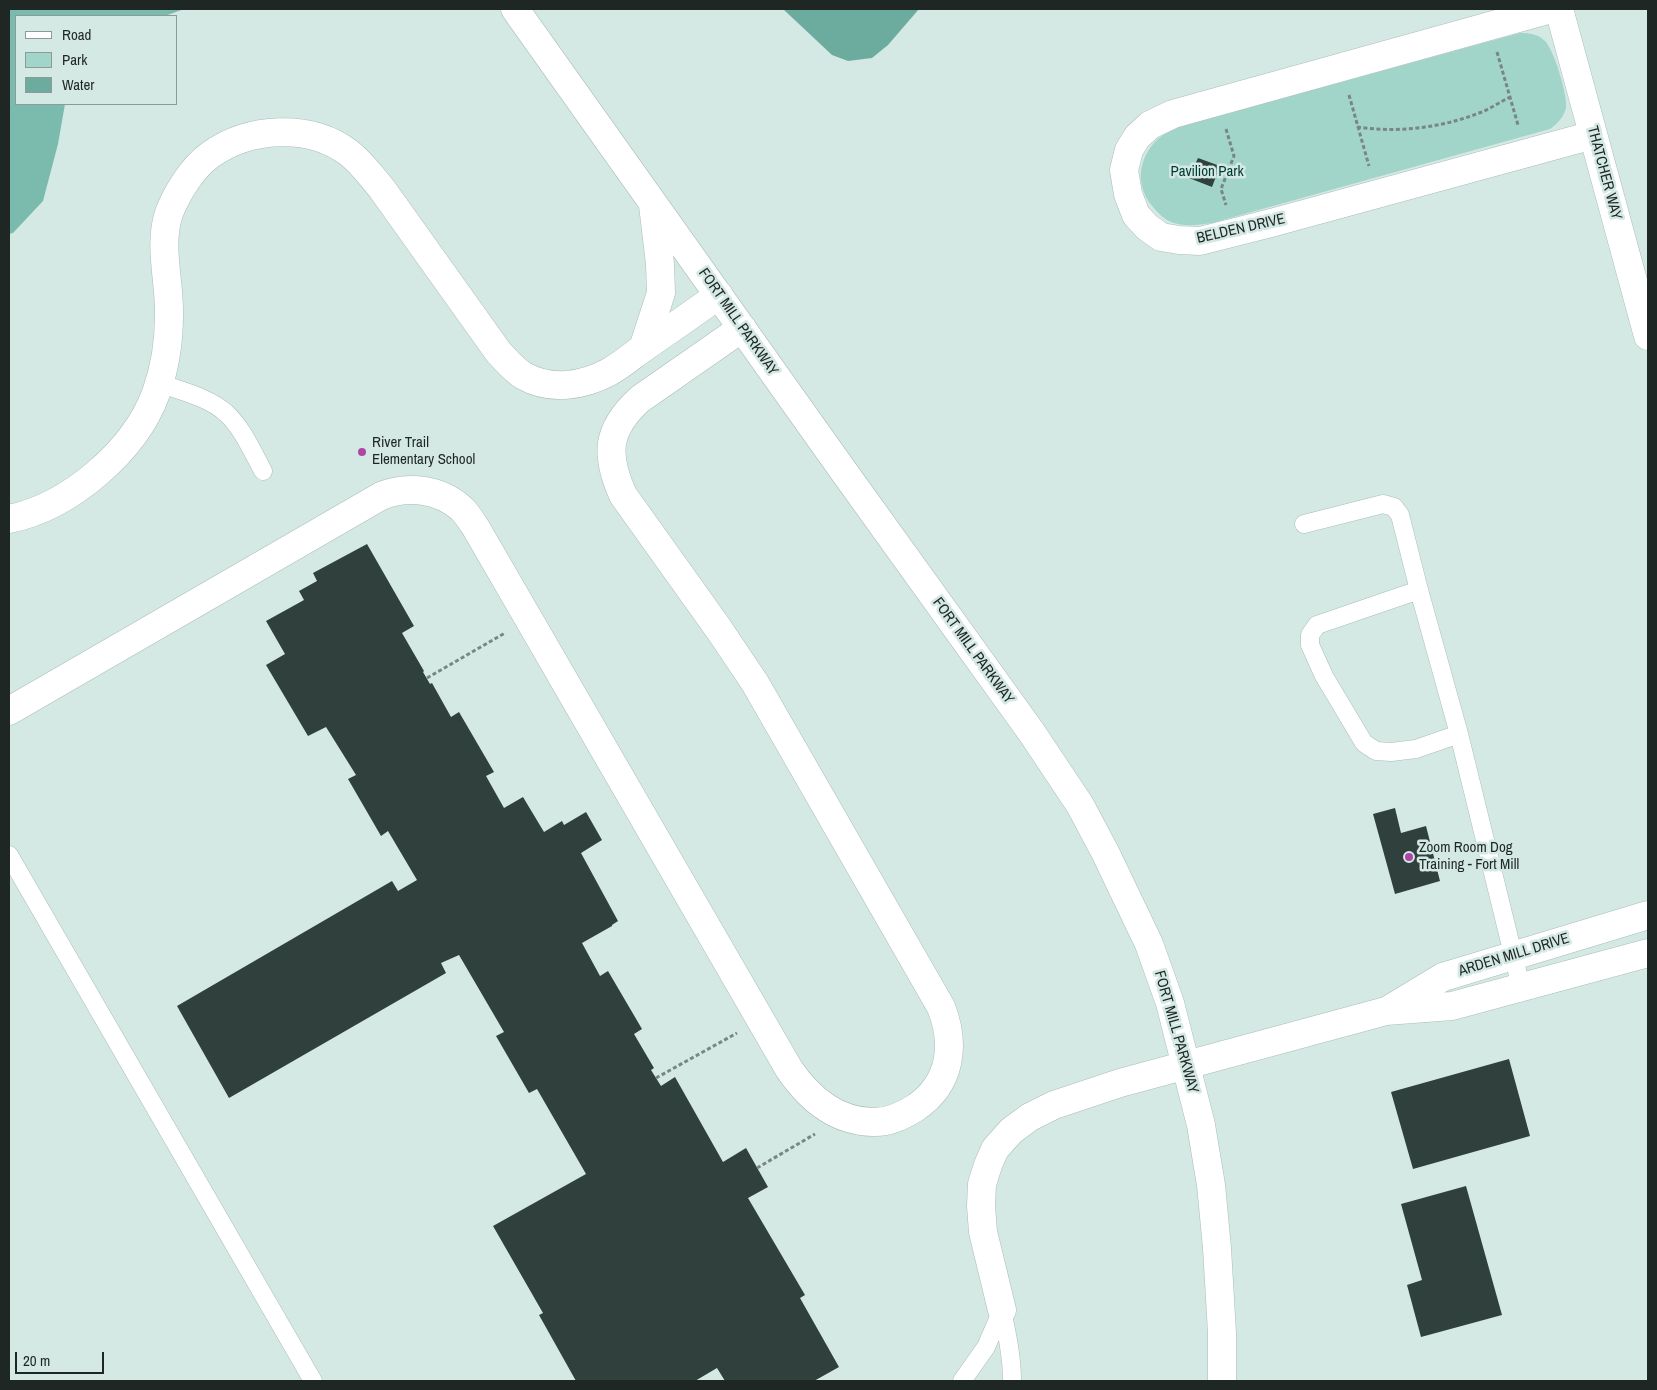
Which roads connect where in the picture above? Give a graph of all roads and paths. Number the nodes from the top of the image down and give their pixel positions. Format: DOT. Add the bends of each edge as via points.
graph roads {
  1 [pos="515,9"];
  2 [pos="1551,9"];
  3 [pos="1559,9"];
  4 [pos="1497,52"];
  5 [pos="1348,93"];
  6 [pos="1510,97"];
  7 [pos="1518,126"];
  8 [pos="1225,127"];
  9 [pos="1357,127"];
  10 [pos="1593,134"];
  11 [pos="1369,167"];
  12 [pos="652,202"];
  13 [pos="1226,206"];
  14 [pos="719,295"];
  15 [pos="742,328"];
  16 [pos="1648,336"];
  17 [pos="643,348"];
  18 [pos="159,383"];
  19 [pos="263,471"];
  20 [pos="9,519"];
  21 [pos="1304,524"];
  22 [pos="1419,590"];
  23 [pos="508,631"];
  24 [pos="427,678"];
  25 [pos="9,711"];
  26 [pos="1459,734"];
  27 [pos="9,855"];
  28 [pos="1648,915"];
  29 [pos="1648,953"];
  30 [pos="1513,955"];
  31 [pos="1521,987"];
  32 [pos="1386,1011"];
  33 [pos="740,1031"];
  34 [pos="1186,1064"];
  35 [pos="656,1078"];
  36 [pos="815,1134"];
  37 [pos="757,1168"];
  38 [pos="1002,1310"];
  39 [pos="313,1381"];
  40 [pos="962,1381"];
  41 [pos="1012,1381"];
  42 [pos="1222,1381"];
  1 -- 12 [label="street, FORT MILL PARKWAY"];
  2 -- 10 [label="street, BELDEN DRIVE" via="1173,114 1150,125 1129,150 1124,170 1128,194 1136,214 1160,237 1200,241"];
  3 -- 10 [label="street, THATCHER WAY"];
  4 -- 6 [label="path"];
  5 -- 9 [label="path"];
  6 -- 7 [label="path"];
  6 -- 9 [label="path" via="1480,113 1430,126 1388,130"];
  8 -- 13 [label="path" via="1234,156 1221,189"];
  9 -- 11 [label="path"];
  10 -- 16 [label="street, THATCHER WAY"];
  12 -- 14 [label="street, FORT MILL PARKWAY"];
  12 -- 17 [label="street" via="661,293"];
  14 -- 15 [label="street, FORT MILL PARKWAY"];
  14 -- 17 [label="street"];
  15 -- 25 [label="street" via="629,409 613,437 612,464 624,495 755,683 942,1007 950,1038 946,1070 932,1094 908,1112 887,1121 853,1118 824,1106 799,1084 476,528 463,510 434,493 415,489 381,496"];
  15 -- 34 [label="street, FORT MILL PARKWAY" via="1080,805 1149,944 1170,1003"];
  17 -- 18 [label="street" via="610,371 582,383 553,385 523,376 499,352 361,163 330,142 310,135 270,132 223,146 208,156 176,198 165,231 169,313"];
  18 -- 19 [label="lane" via="201,398 225,412 246,439"];
  18 -- 20 [label="street" via="145,416 132,436 94,475 74,492 51,504"];
  21 -- 22 [label="lane" via="1383,504 1394,507 1400,515"];
  22 -- 26 [label="lane"];
  22 -- 26 [label="lane" via="1317,625 1310,635 1310,645 1324,676 1364,743 1376,751 1416,749"];
  23 -- 24 [label="path"];
  26 -- 30 [label="lane"];
  27 -- 39 [label="lane"];
  28 -- 30 [label="street, ARDEN MILL DRIVE"];
  29 -- 31 [label="street, ARDEN MILL DRIVE"];
  30 -- 31 [label="lane"];
  30 -- 32 [label="street, ARDEN MILL DRIVE" via="1443,977"];
  31 -- 32 [label="street, ARDEN MILL DRIVE" via="1452,1006"];
  32 -- 34 [label="street, ARDEN MILL DRIVE"];
  33 -- 35 [label="path"];
  34 -- 38 [label="street, ARDEN MILL DRIVE" via="1054,1105 1011,1131 996,1149 982,1184 981,1206 983,1232"];
  34 -- 42 [label="street, FORT MILL PARKWAY" via="1211,1185 1222,1333"];
  36 -- 37 [label="path"];
  38 -- 40 [label="lane" via="986,1347"];
  38 -- 41 [label="lane" via="1010,1346"];
}
